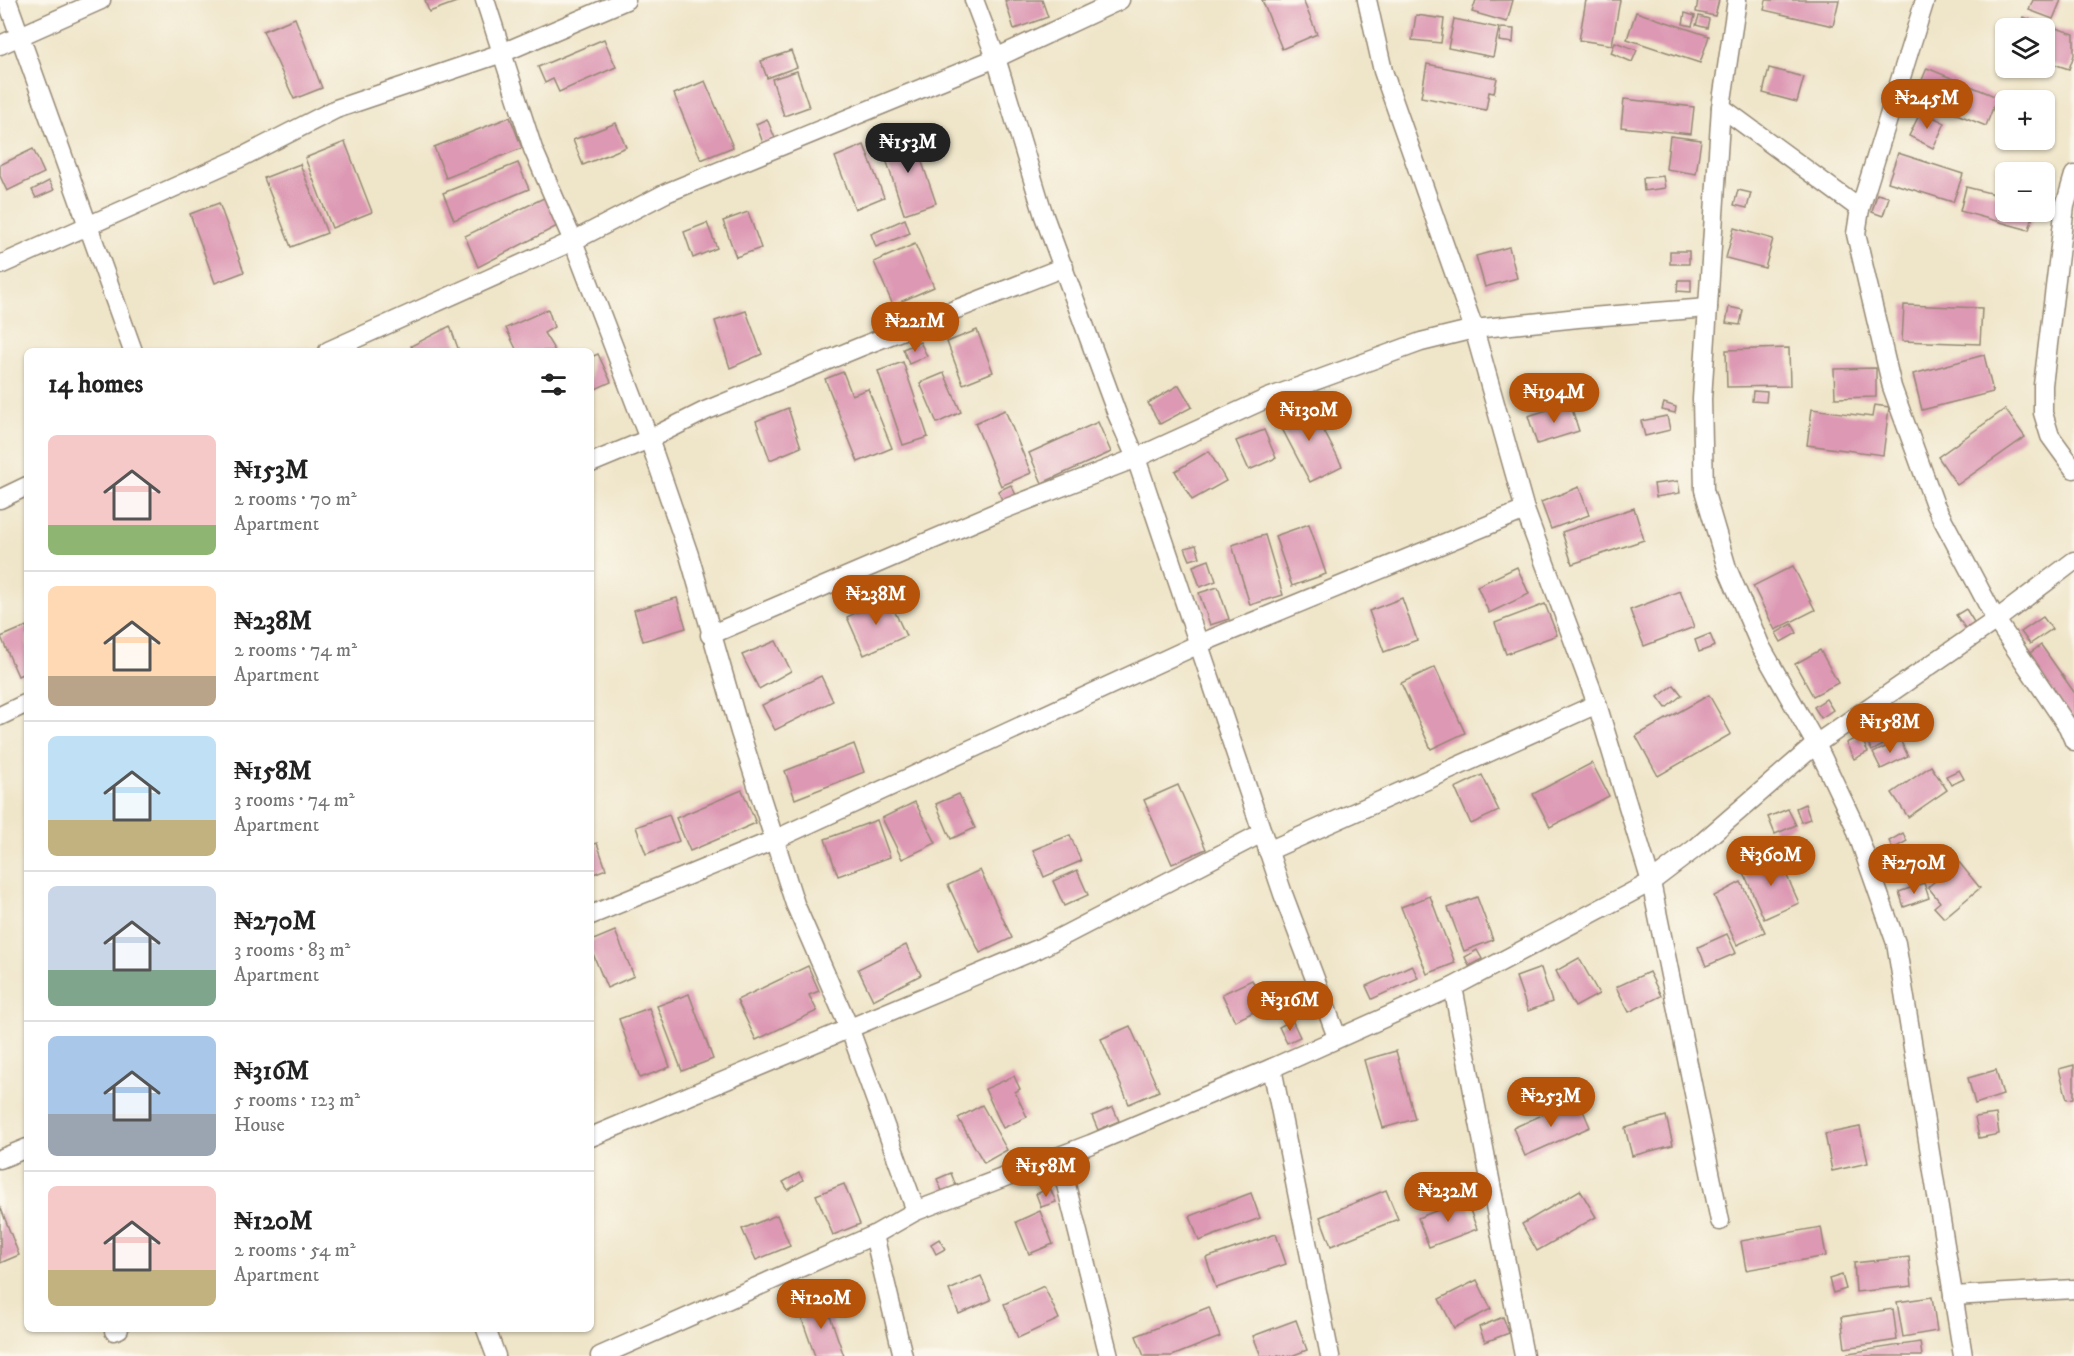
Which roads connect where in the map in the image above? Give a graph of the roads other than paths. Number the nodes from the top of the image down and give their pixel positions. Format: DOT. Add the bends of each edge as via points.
graph roads {
  1 [pos="7,0"];
  2 [pos="101,0"];
  3 [pos="485,0"];
  4 [pos="626,0"];
  5 [pos="974,0"];
  6 [pos="1120,0"];
  7 [pos="1367,0"];
  8 [pos="1737,0"];
  9 [pos="1925,0"];
  10 [pos="19,36"];
  11 [pos="0,45"];
  12 [pos="502,53"];
  13 [pos="996,58"];
  14 [pos="1721,107"];
  15 [pos="2074,175"];
  16 [pos="1860,209"];
  17 [pos="88,227"];
  18 [pos="573,241"];
  19 [pos="0,265"];
  20 [pos="1064,267"];
  21 [pos="1708,308"];
  22 [pos="1474,329"];
  23 [pos="132,348"];
  24 [pos="335,348"];
  25 [pos="649,439"];
  26 [pos="1136,458"];
  27 [pos="594,462"];
  28 [pos="2074,469"];
  29 [pos="24,487"];
  30 [pos="0,499"];
  31 [pos="1525,510"];
  32 [pos="2074,561"];
  33 [pos="1996,620"];
  34 [pos="710,635"];
  35 [pos="1198,644"];
  36 [pos="1597,704"];
  37 [pos="24,705"];
  38 [pos="0,716"];
  39 [pos="2074,741"];
  40 [pos="1816,744"];
  41 [pos="1262,833"];
  42 [pos="774,840"];
  43 [pos="1268,851"];
  44 [pos="1651,882"];
  45 [pos="594,914"];
  46 [pos="1453,987"];
  47 [pos="850,1030"];
  48 [pos="1338,1037"];
  49 [pos="1272,1068"];
  50 [pos="594,1136"];
  51 [pos="24,1149"];
  52 [pos="1059,1157"];
  53 [pos="0,1159"];
  54 [pos="916,1211"];
  55 [pos="1720,1221"];
  56 [pos="874,1235"];
  57 [pos="2074,1289"];
  58 [pos="1953,1296"];
  59 [pos="487,1332"];
  60 [pos="496,1356"];
  61 [pos="600,1356"];
  62 [pos="903,1356"];
  63 [pos="1109,1356"];
  64 [pos="1330,1356"];
  65 [pos="1524,1356"];
  66 [pos="1963,1356"];
  1 -- 10 [label="street"];
  2 -- 10 [label="street"];
  3 -- 12 [label="street"];
  4 -- 12 [label="street"];
  5 -- 13 [label="street"];
  6 -- 13 [label="street"];
  7 -- 22 [label="street" via="1383,71"];
  8 -- 14 [label="street"];
  9 -- 16 [label="street"];
  10 -- 11 [label="street"];
  10 -- 17 [label="street"];
  12 -- 17 [label="street" via="336,109 240,158"];
  12 -- 18 [label="street" via="533,149"];
  13 -- 18 [label="street" via="666,193"];
  13 -- 20 [label="street" via="1044,216"];
  14 -- 16 [label="street"];
  14 -- 21 [label="street"];
  15 -- 28 [label="street" via="2065,207 2043,385 2043,413 2050,436"];
  16 -- 33 [label="street" via="1856,234 1892,387 1935,505"];
  17 -- 19 [label="street"];
  17 -- 23 [label="street"];
  18 -- 24 [label="street"];
  18 -- 25 [label="street"];
  20 -- 25 [label="street" via="705,411"];
  20 -- 26 [label="street"];
  21 -- 22 [label="street"];
  21 -- 40 [label="street" via="1702,399 1704,490 1727,568 1761,647"];
  22 -- 26 [label="street" via="1421,342 1268,398"];
  22 -- 31 [label="street"];
  25 -- 27 [label="street"];
  25 -- 34 [label="street"];
  26 -- 34 [label="street" via="1002,510"];
  26 -- 35 [label="street"];
  29 -- 30 [label="street"];
  31 -- 35 [label="street"];
  31 -- 36 [label="street"];
  32 -- 33 [label="street"];
  33 -- 39 [label="street"];
  33 -- 40 [label="street"];
  34 -- 42 [label="street"];
  35 -- 41 [label="street"];
  35 -- 42 [label="street"];
  36 -- 43 [label="street"];
  36 -- 44 [label="street"];
  37 -- 38 [label="street"];
  40 -- 44 [label="street"];
  40 -- 58 [label="street" via="1854,824 1896,943"];
  41 -- 43 [label="street"];
  41 -- 47 [label="street" via="1038,949"];
  42 -- 45 [label="street"];
  42 -- 47 [label="street" via="795,904"];
  43 -- 48 [label="street"];
  44 -- 46 [label="street"];
  44 -- 55 [label="street"];
  46 -- 48 [label="street"];
  46 -- 65 [label="street"];
  47 -- 50 [label="street"];
  47 -- 54 [label="street"];
  48 -- 49 [label="street"];
  49 -- 52 [label="street"];
  49 -- 64 [label="street"];
  51 -- 53 [label="street"];
  52 -- 54 [label="street"];
  52 -- 63 [label="street"];
  54 -- 56 [label="street"];
  56 -- 61 [label="street"];
  56 -- 62 [label="street"];
  57 -- 58 [label="street"];
  58 -- 66 [label="street"];
  59 -- 60 [label="street"];
}
